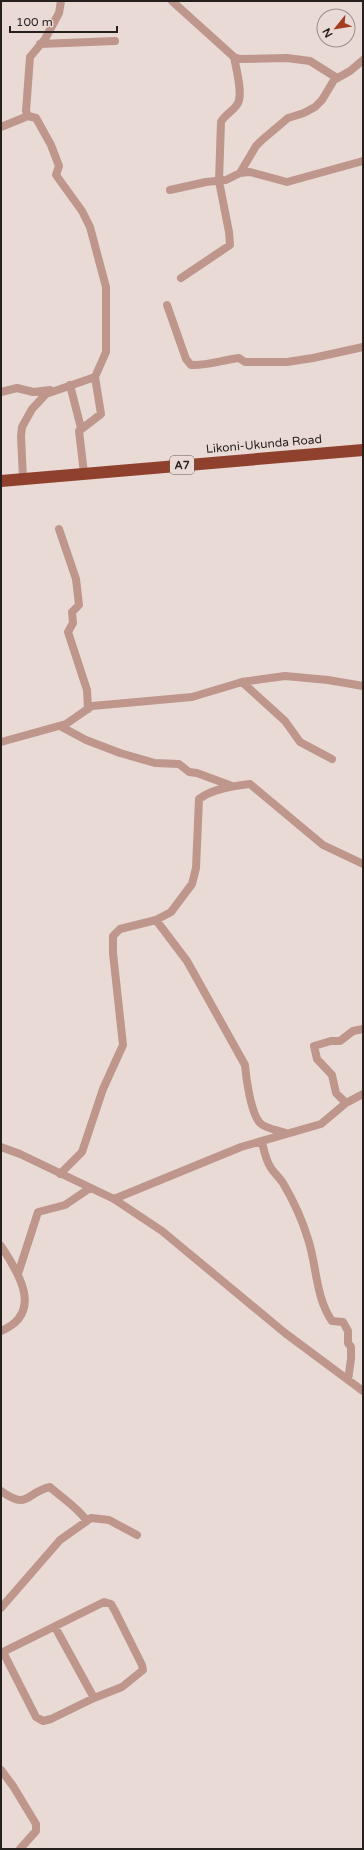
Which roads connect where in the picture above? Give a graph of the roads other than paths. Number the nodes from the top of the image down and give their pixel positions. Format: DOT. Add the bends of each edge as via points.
graph roads {
  1 [pos="55,1"];
  2 [pos="61,1"];
  3 [pos="172,1"];
  4 [pos="59,13"];
  5 [pos="115,41"];
  6 [pos="40,44"];
  7 [pos="234,57"];
  8 [pos="363,60"];
  9 [pos="337,78"];
  10 [pos="28,116"];
  11 [pos="1,127"];
  12 [pos="363,161"];
  13 [pos="240,173"];
  14 [pos="219,182"];
  15 [pos="170,190"];
  16 [pos="181,278"];
  17 [pos="167,305"];
  18 [pos="363,346"];
  19 [pos="95,377"];
  20 [pos="70,385"];
  21 [pos="55,390"];
  22 [pos="1,392"];
  23 [pos="81,428"];
  24 [pos="363,450"];
  25 [pos="84,473"];
  26 [pos="23,479"];
  27 [pos="1,481"];
  28 [pos="59,529"];
  29 [pos="242,682"];
  30 [pos="363,686"];
  31 [pos="88,709"];
  32 [pos="60,726"];
  33 [pos="1,742"];
  34 [pos="332,759"];
  35 [pos="232,786"];
  36 [pos="363,864"];
  37 [pos="156,920"];
  38 [pos="363,1028"];
  39 [pos="363,1094"];
  40 [pos="346,1104"];
  41 [pos="286,1133"];
  42 [pos="262,1142"];
  43 [pos="1,1147"];
  44 [pos="60,1174"];
  45 [pos="90,1188"];
  46 [pos="114,1199"];
  47 [pos="1,1246"];
  48 [pos="18,1274"];
  49 [pos="1,1331"];
  50 [pos="348,1380"];
  51 [pos="363,1391"];
  52 [pos="1,1491"];
  53 [pos="87,1521"];
  54 [pos="137,1535"];
  55 [pos="1,1608"];
  56 [pos="54,1627"];
  57 [pos="2,1652"];
  58 [pos="94,1698"];
  59 [pos="1,1770"];
  60 [pos="20,1849"];
  1 -- 4 [label="street"];
  2 -- 4 [label="street"];
  3 -- 7 [label="street"];
  4 -- 6 [label="street"];
  5 -- 6 [label="street"];
  6 -- 10 [label="street" via="30,57 25,108"];
  7 -- 9 [label="street" via="310,61"];
  7 -- 14 [label="street" via="239,100 221,122"];
  8 -- 9 [label="street"];
  9 -- 13 [label="street" via="315,107 288,118 259,143"];
  10 -- 11 [label="street"];
  10 -- 19 [label="street" via="36,118 59,166 56,175 82,211 94,239 106,287 106,352"];
  12 -- 13 [label="street" via="287,182 250,172"];
  13 -- 14 [label="street"];
  14 -- 15 [label="street" via="206,182"];
  14 -- 16 [label="street" via="230,245"];
  17 -- 18 [label="street" via="186,360 191,365 205,365 239,358 245,362 296,361"];
  19 -- 20 [label="street"];
  19 -- 23 [label="street" via="101,414"];
  20 -- 21 [label="street"];
  20 -- 23 [label="street"];
  21 -- 22 [label="street" via="34,392 17,388"];
  21 -- 26 [label="street" via="40,399 22,427 20,442"];
  23 -- 25 [label="street" via="79,431"];
  24 -- 25 [label="highway, Likoni-Ukunda Road / A7"];
  25 -- 26 [label="highway, Likoni-Ukunda Road / A7"];
  26 -- 27 [label="highway, Likoni-Ukunda Road / A7"];
  28 -- 31 [label="street" via="77,584 79,606 72,612 73,623 68,632 87,690"];
  29 -- 30 [label="street" via="286,676"];
  29 -- 31 [label="street" via="192,697 97,705"];
  29 -- 34 [label="street" via="284,721 300,742"];
  31 -- 32 [label="street"];
  32 -- 33 [label="street"];
  32 -- 35 [label="street" via="120,753 155,763 178,764 189,772"];
  35 -- 36 [label="street" via="250,784 323,845"];
  35 -- 37 [label="street" via="204,795 198,800 194,880 171,912"];
  37 -- 41 [label="street" via="187,961 245,1065 247,1084 259,1122"];
  37 -- 44 [label="street" via="120,929 113,936 123,1045 103,1089 82,1152"];
  38 -- 40 [label="street" via="353,1031 340,1041 314,1046 317,1059 332,1075 336,1093"];
  39 -- 40 [label="street"];
  40 -- 41 [label="street" via="321,1124"];
  41 -- 42 [label="street"];
  42 -- 46 [label="street" via="241,1147"];
  42 -- 50 [label="street" via="270,1166 288,1192 308,1238 319,1295 332,1321 343,1322 348,1331 351,1359"];
  43 -- 44 [label="street"];
  44 -- 45 [label="street"];
  45 -- 46 [label="street"];
  45 -- 48 [label="street" via="65,1205 38,1212"];
  46 -- 50 [label="street" via="162,1231 285,1333"];
  47 -- 48 [label="street"];
  48 -- 49 [label="street" via="26,1300 25,1306 18,1320"];
  50 -- 51 [label="street"];
  52 -- 53 [label="street" via="14,1499 23,1500 50,1487 78,1510"];
  53 -- 54 [label="street" via="95,1518 109,1520"];
  53 -- 55 [label="street" via="60,1540"];
  56 -- 57 [label="street"];
  56 -- 58 [label="street"];
  56 -- 58 [label="street" via="104,1602 111,1604 115,1610 143,1670 122,1687"];
  57 -- 58 [label="street" via="36,1717 40,1720 51,1719"];
  59 -- 60 [label="street" via="36,1824 36,1831"];
}
